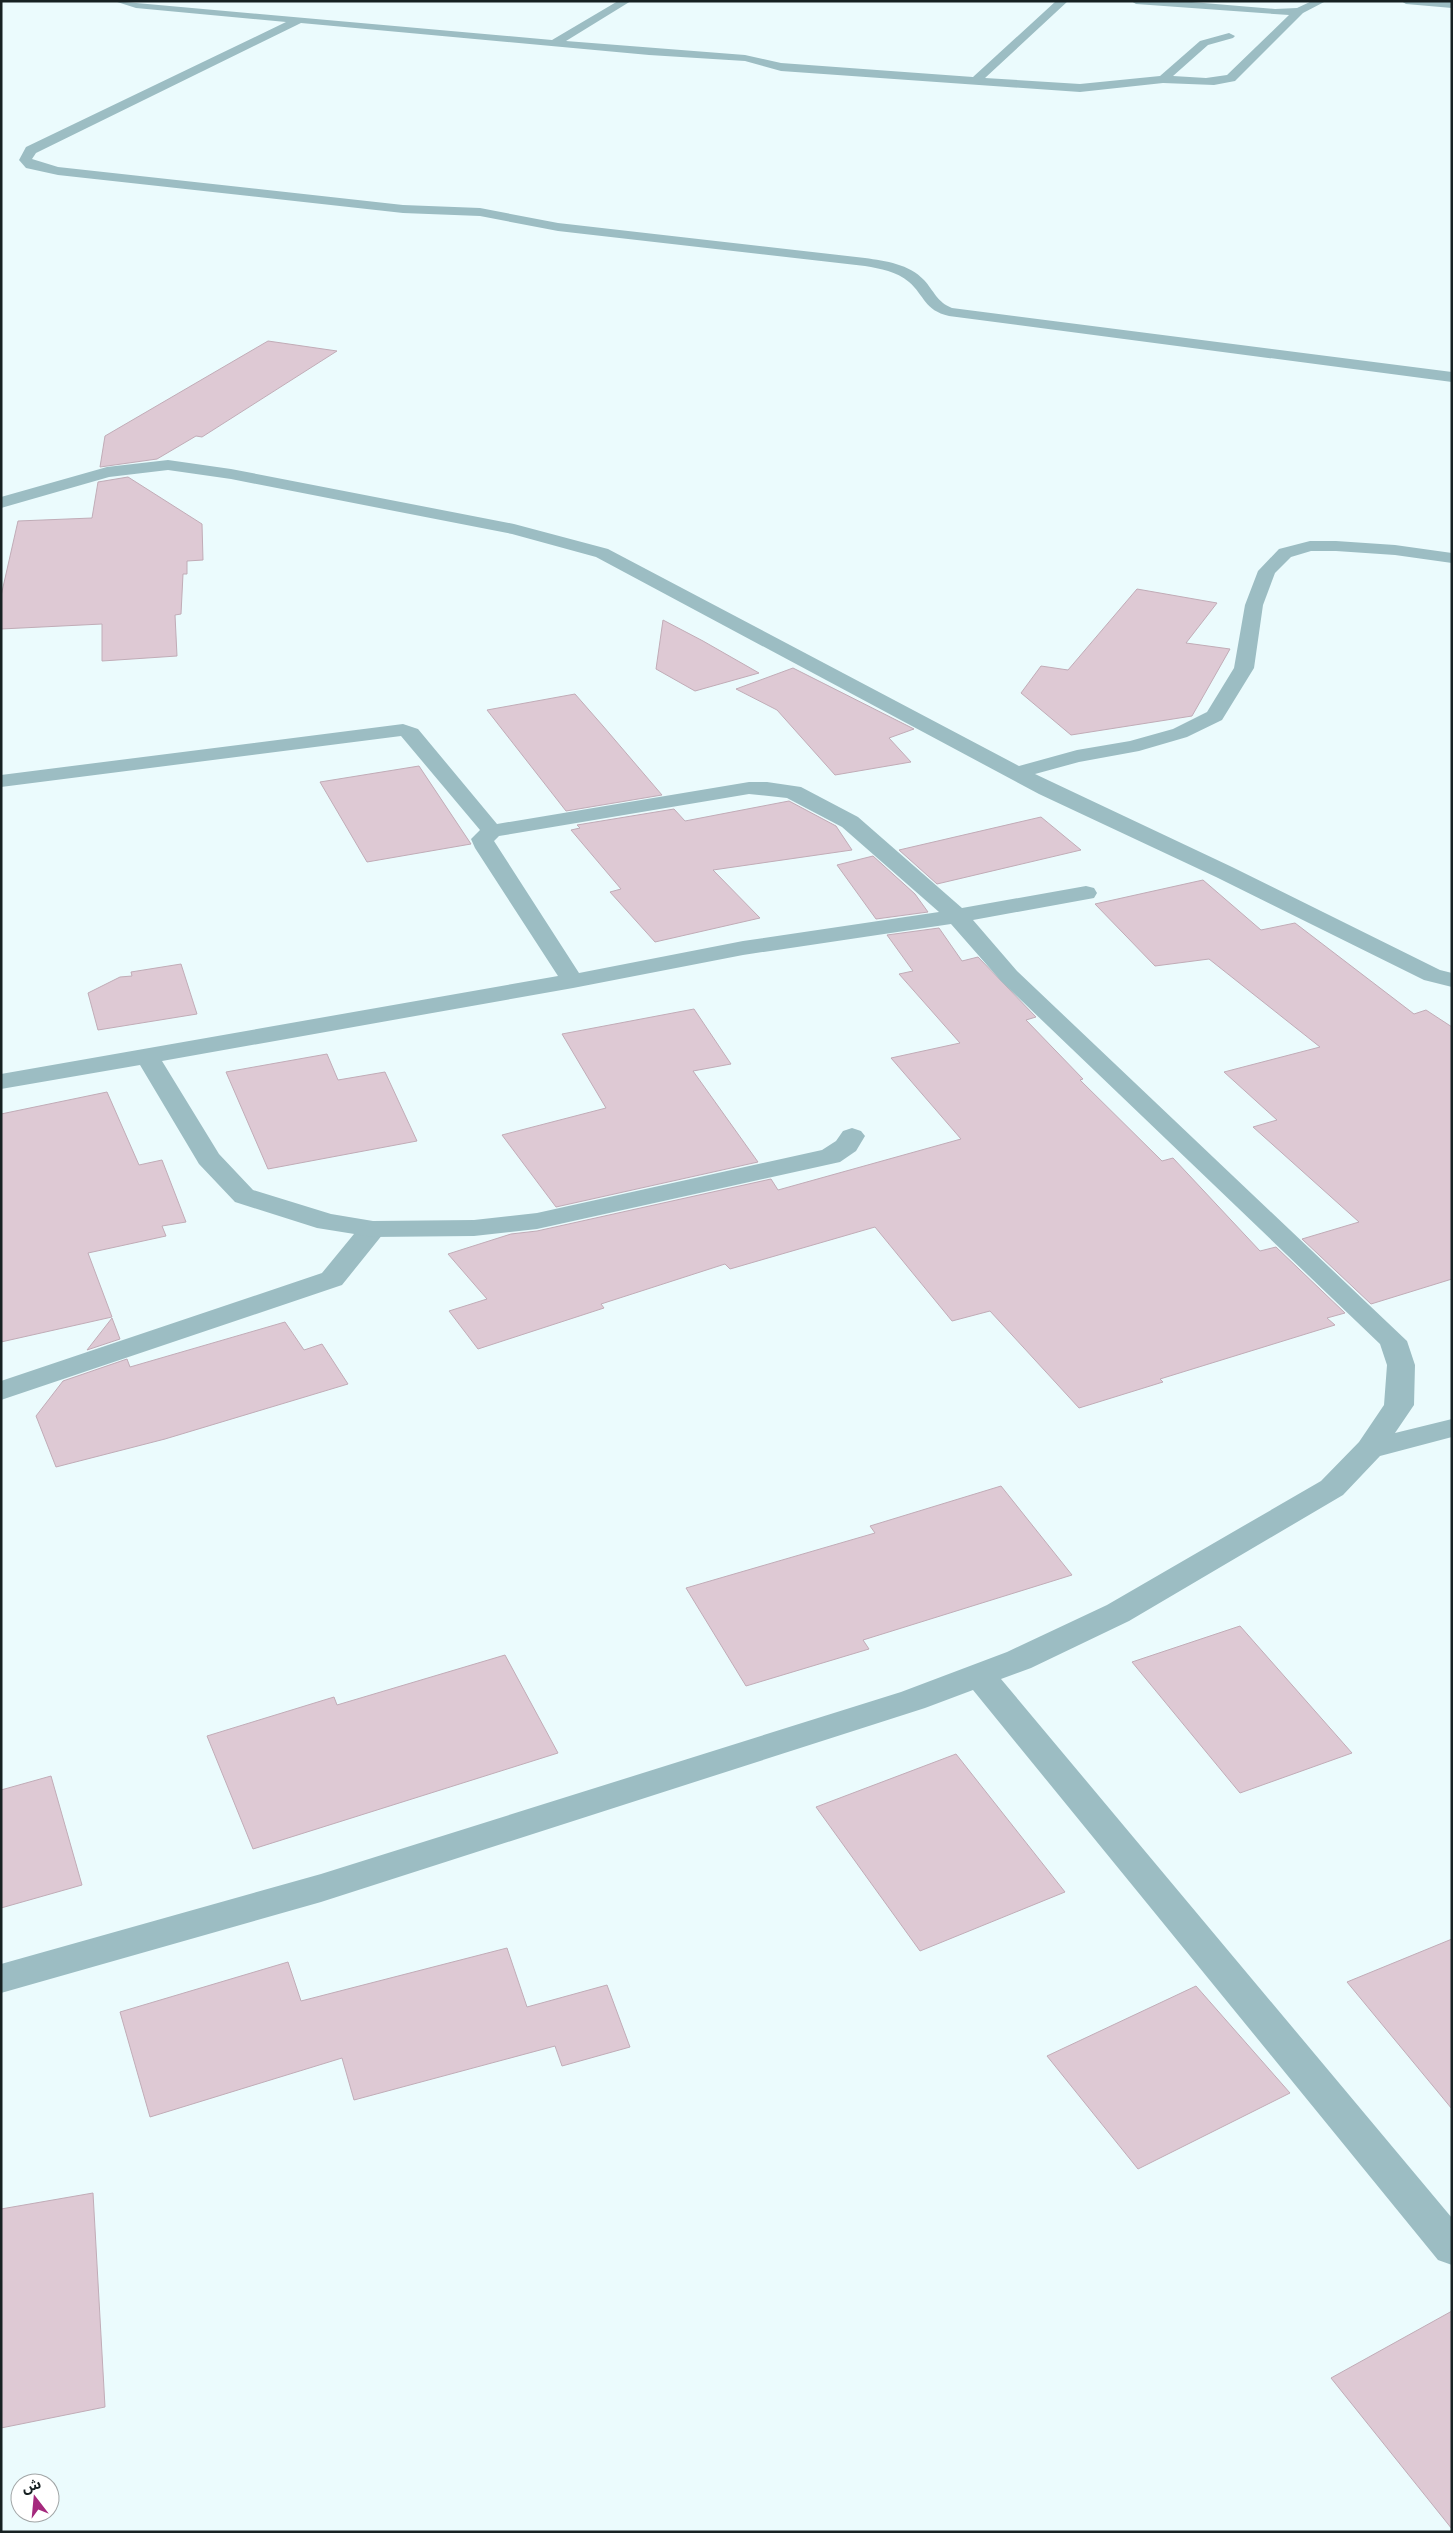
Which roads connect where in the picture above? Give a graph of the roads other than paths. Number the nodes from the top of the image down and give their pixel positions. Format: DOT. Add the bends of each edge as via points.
graph roads {
  1 [pos="119,1"];
  2 [pos="626,1"];
  3 [pos="1063,1"];
  4 [pos="1136,1"];
  5 [pos="1321,1"];
  6 [pos="1406,1"];
  7 [pos="1452,5"];
  8 [pos="309,8"];
  9 [pos="1299,11"];
  10 [pos="292,19"];
  11 [pos="1229,36"];
  12 [pos="555,43"];
  13 [pos="1163,79"];
  14 [pos="974,82"];
  15 [pos="1452,377"];
  16 [pos="1,503"];
  17 [pos="1452,558"];
  18 [pos="1017,773"];
  19 [pos="1,781"];
  20 [pos="492,832"];
  21 [pos="1086,893"];
  22 [pos="956,916"];
  23 [pos="1452,980"];
  24 [pos="573,981"];
  25 [pos="147,1056"];
  26 [pos="1,1082"];
  27 [pos="852,1136"];
  28 [pos="373,1229"];
  29 [pos="1,1391"];
  30 [pos="1452,1428"];
  31 [pos="1370,1449"];
  32 [pos="979,1675"];
  33 [pos="1,1979"];
  34 [pos="1452,2248"];
  1 -- 10 [label="street"];
  2 -- 12 [label="street"];
  3 -- 14 [label="street"];
  4 -- 9 [label="street" via="1248,12"];
  5 -- 9 [label="street"];
  6 -- 7 [label="street"];
  8 -- 10 [label="street"];
  9 -- 13 [label="street" via="1231,78 1201,82"];
  10 -- 12 [label="street"];
  10 -- 15 [label="street" via="31,150 25,160 31,166 58,171 403,209 480,212 558,227 865,262 904,272 921,286 932,304 949,312"];
  11 -- 13 [label="street" via="1204,43"];
  12 -- 14 [label="street" via="745,58 782,66"];
  13 -- 14 [label="street" via="1080,88"];
  16 -- 18 [label="street" via="108,472 168,465 231,474 523,531 602,553"];
  17 -- 18 [label="street" via="1336,546 1310,546 1285,553 1267,571 1254,605 1244,668 1215,716 1180,733 1132,747 1076,756"];
  18 -- 23 [label="street" via="1432,975"];
  19 -- 20 [label="street" via="403,730 411,733"];
  20 -- 22 [label="street" via="749,788 781,789 850,822"];
  20 -- 24 [label="street" via="482,839 486,848"];
  21 -- 22 [label="street"];
  22 -- 24 [label="street" via="743,948"];
  22 -- 31 [label="street" via="1009,976 1394,1342 1401,1365 1399,1405"];
  24 -- 25 [label="street"];
  25 -- 26 [label="street"];
  25 -- 28 [label="street" via="208,1158 244,1196 327,1222"];
  27 -- 28 [label="street" via="847,1146 832,1156 537,1221 464,1228"];
  28 -- 29 [label="street" via="332,1279"];
  30 -- 31 [label="street"];
  31 -- 32 [label="street" via="1332,1488 1118,1614"];
  32 -- 33 [label="street" via="912,1700 321,1888"];
  32 -- 34 [label="street"];
}
